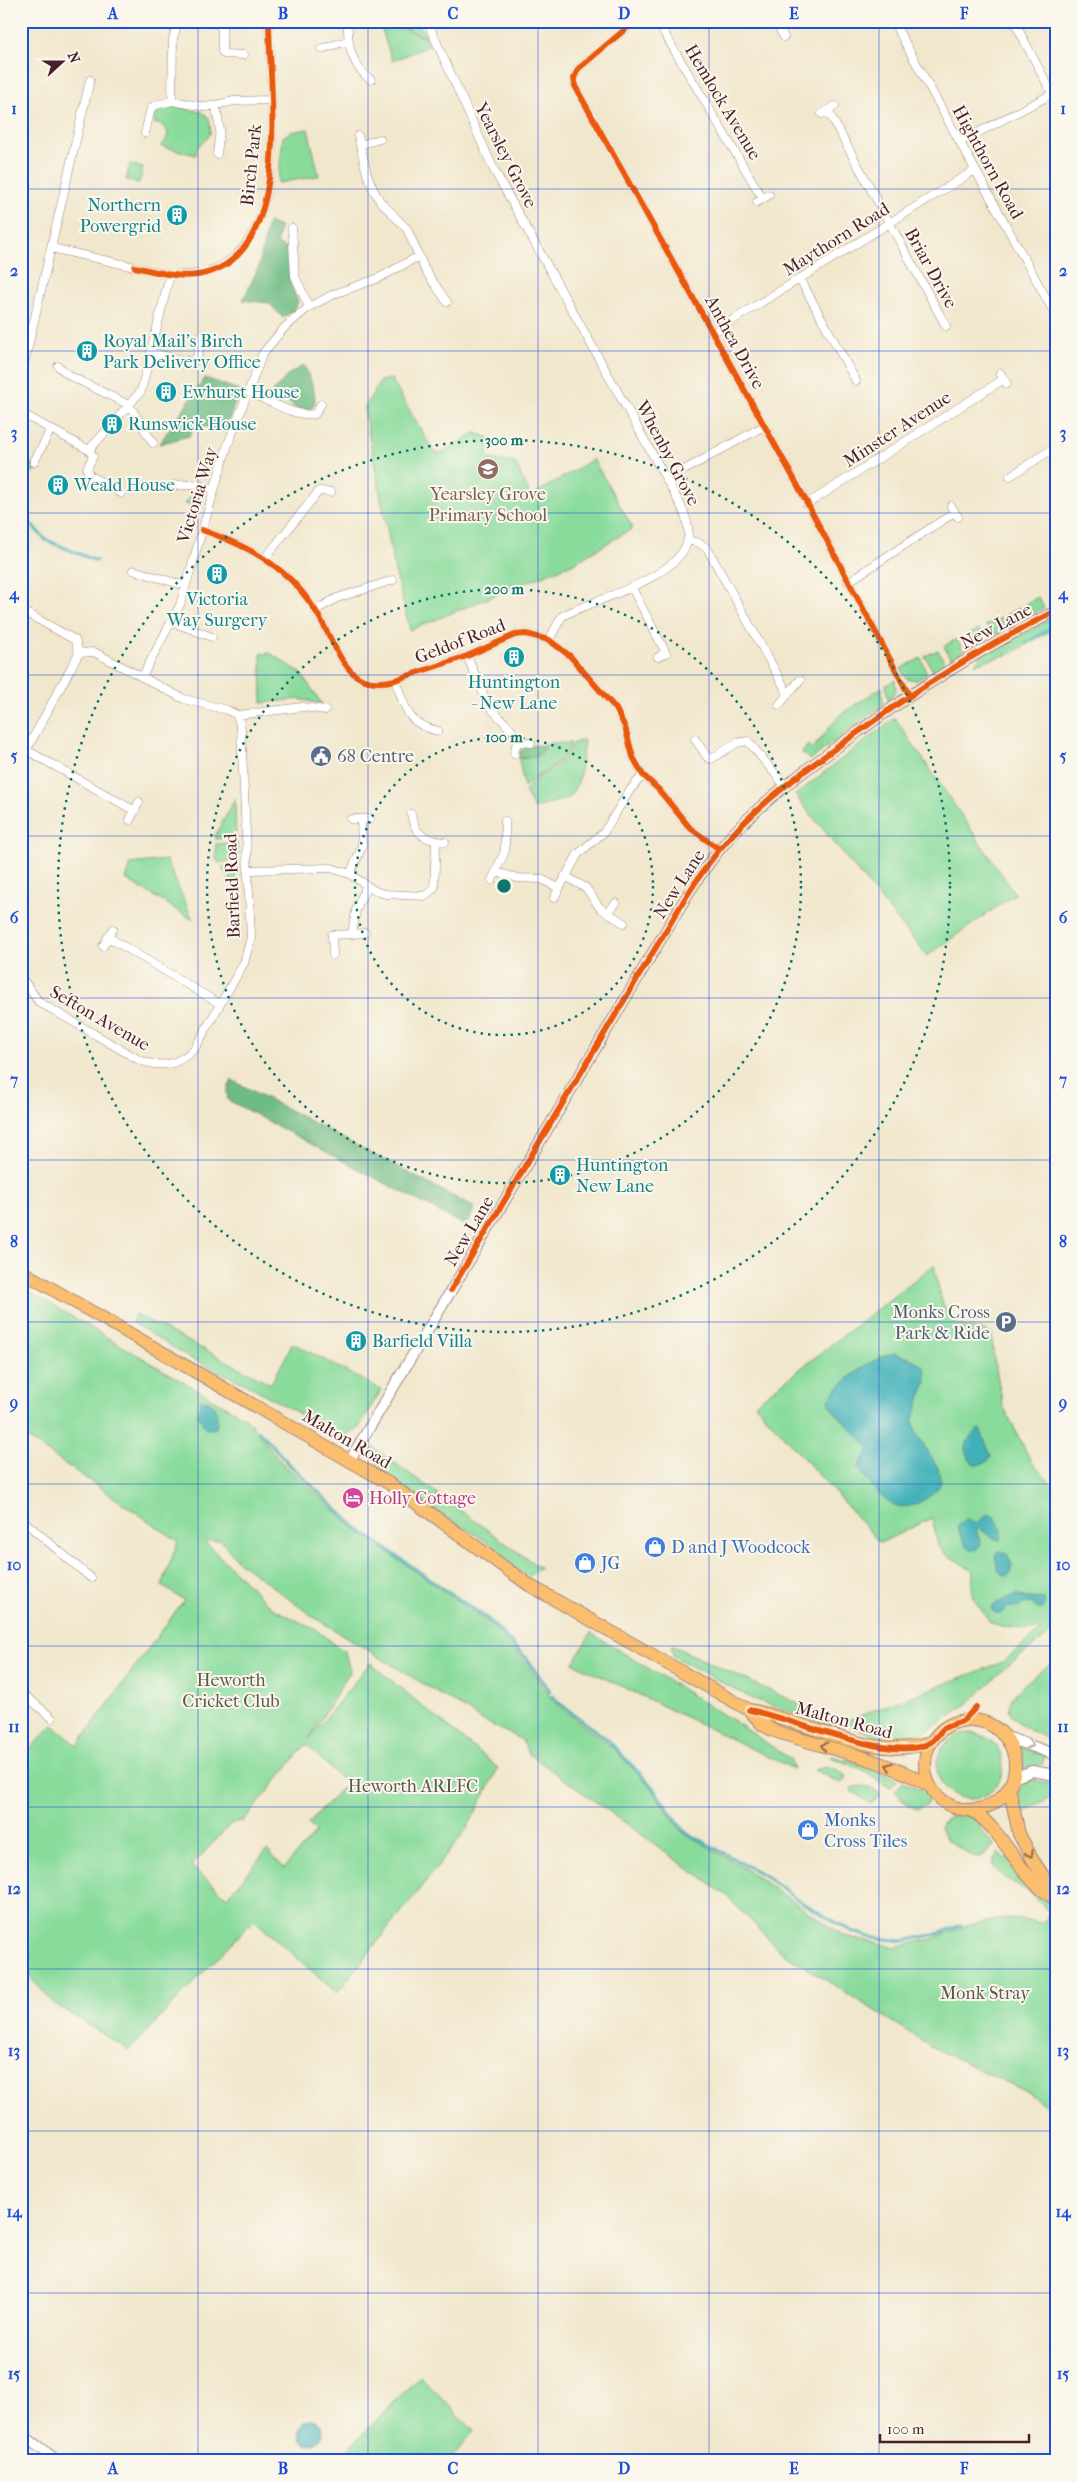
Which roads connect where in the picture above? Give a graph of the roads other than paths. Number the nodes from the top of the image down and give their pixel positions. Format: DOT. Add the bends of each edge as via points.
graph roads {
  1 [pos="178,21"];
  2 [pos="208,21"];
  3 [pos="268,21"];
  4 [pos="348,21"];
  5 [pos="427,21"];
  6 [pos="635,21"];
  7 [pos="656,21"];
  8 [pos="775,21"];
  9 [pos="893,21"];
  10 [pos="1014,21"];
  11 [pos="221,24"];
  12 [pos="784,37"];
  13 [pos="347,41"];
  14 [pos="321,49"];
  15 [pos="244,55"];
  16 [pos="90,80"];
  17 [pos="371,80"];
  18 [pos="1054,96"];
  19 [pos="271,100"];
  20 [pos="172,101"];
  21 [pos="216,106"];
  22 [pos="829,110"];
  23 [pos="145,133"];
  24 [pos="358,136"];
  25 [pos="380,139"];
  26 [pos="960,142"];
  27 [pos="360,145"];
  28 [pos="217,154"];
  29 [pos="975,170"];
  30 [pos="763,199"];
  31 [pos="890,224"];
  32 [pos="292,228"];
  33 [pos="51,248"];
  34 [pos="419,256"];
  35 [pos="170,275"];
  36 [pos="800,280"];
  37 [pos="566,298"];
  38 [pos="447,302"];
  39 [pos="309,307"];
  40 [pos="1056,316"];
  41 [pos="946,326"];
  42 [pos="712,333"];
  43 [pos="202,335"];
  44 [pos="152,353"];
  45 [pos="58,366"];
  46 [pos="21,377"];
  47 [pos="1004,379"];
  48 [pos="857,381"];
  49 [pos="248,392"];
  50 [pos="321,404"];
  51 [pos="129,405"];
  52 [pos="21,413"];
  53 [pos="119,416"];
  54 [pos="764,426"];
  55 [pos="109,428"];
  56 [pos="51,429"];
  57 [pos="153,443"];
  58 [pos="1056,448"];
  59 [pos="89,450"];
  60 [pos="34,462"];
  61 [pos="1010,476"];
  62 [pos="666,480"];
  63 [pos="175,485"];
  64 [pos="214,489"];
  65 [pos="121,492"];
  66 [pos="331,492"];
  67 [pos="807,504"];
  68 [pos="955,512"];
  69 [pos="202,530"];
  70 [pos="688,540"];
  71 [pos="265,558"];
  72 [pos="134,570"];
  73 [pos="393,580"];
  74 [pos="848,582"];
  75 [pos="186,586"];
  76 [pos="632,588"];
  77 [pos="21,610"];
  78 [pos="316,610"];
  79 [pos="1056,612"];
  80 [pos="172,622"];
  81 [pos="212,637"];
  82 [pos="549,640"];
  83 [pos="79,653"];
  84 [pos="467,656"];
  85 [pos="658,657"];
  86 [pos="142,677"];
  87 [pos="395,680"];
  88 [pos="800,680"];
  89 [pos="788,694"];
  90 [pos="909,696"];
  91 [pos="779,705"];
  92 [pos="325,710"];
  93 [pos="237,715"];
  94 [pos="438,731"];
  95 [pos="696,739"];
  96 [pos="517,741"];
  97 [pos="531,743"];
  98 [pos="24,748"];
  99 [pos="514,754"];
  100 [pos="21,760"];
  101 [pos="644,775"];
  102 [pos="786,787"];
  103 [pos="139,802"];
  104 [pos="135,810"];
  105 [pos="411,814"];
  106 [pos="351,819"];
  107 [pos="361,819"];
  108 [pos="370,819"];
  109 [pos="130,820"];
  110 [pos="505,820"];
  111 [pos="436,841"];
  112 [pos="445,842"];
  113 [pos="719,849"];
  114 [pos="248,870"];
  115 [pos="496,872"];
  116 [pos="350,874"];
  117 [pos="565,876"];
  118 [pos="492,880"];
  119 [pos="366,887"];
  120 [pos="559,888"];
  121 [pos="554,898"];
  122 [pos="616,903"];
  123 [pos="607,913"];
  124 [pos="624,923"];
  125 [pos="113,929"];
  126 [pos="365,933"];
  127 [pos="352,934"];
  128 [pos="108,937"];
  129 [pos="103,946"];
  130 [pos="333,955"];
  131 [pos="21,977"];
  132 [pos="220,1004"];
  133 [pos="174,1063"];
  134 [pos="21,1271"];
  135 [pos="350,1460"];
  136 [pos="21,1519"];
  137 [pos="91,1578"];
  138 [pos="21,1692"];
  139 [pos="749,1710"];
  140 [pos="52,1718"];
  141 [pos="1004,1736"];
  142 [pos="932,1742"];
  143 [pos="1056,1755"];
  144 [pos="1056,1775"];
  145 [pos="1011,1782"];
  146 [pos="930,1786"];
  147 [pos="971,1810"];
  148 [pos="1056,1895"];
  149 [pos="1056,1900"];
  150 [pos="21,2434"];
  151 [pos="58,2461"];
  1 -- 20 [label="street" via="173,39"];
  2 -- 11 [label="street"];
  3 -- 19 [label="street, Birch Park"];
  4 -- 13 [label="street"];
  5 -- 37 [label="street, Yearsley Grove" via="494,170"];
  6 -- 42 [label="street, Anthea Drive" via="578,69 575,86"];
  7 -- 30 [label="street, Hemlock Avenue"];
  8 -- 12 [label="street"];
  9 -- 26 [label="street, Highthorn Road"];
  10 -- 18 [label="street"];
  11 -- 15 [label="street" via="224,54"];
  13 -- 14 [label="street"];
  13 -- 17 [label="street" via="356,64"];
  16 -- 33 [label="street"];
  18 -- 26 [label="street"];
  19 -- 21 [label="street"];
  19 -- 35 [label="street, Birch Park" via="272,154 256,229 240,253 227,264 200,275"];
  20 -- 21 [label="street"];
  20 -- 23 [label="street" via="151,108"];
  21 -- 28 [label="street" via="220,130"];
  22 -- 31 [label="street, Briar Drive"];
  24 -- 27 [label="street"];
  25 -- 27 [label="street"];
  26 -- 29 [label="street, Highthorn Road"];
  27 -- 34 [label="street" via="373,189 407,229"];
  29 -- 31 [label="street, Maythorn Road"];
  29 -- 40 [label="street, Highthorn Road"];
  31 -- 36 [label="street, Maythorn Road"];
  31 -- 41 [label="street, Briar Drive"];
  32 -- 39 [label="street" via="295,276"];
  33 -- 35 [label="street, Birch Park"];
  33 -- 46 [label="street"];
  34 -- 38 [label="street" via="428,277"];
  34 -- 39 [label="street, Victoria Way" via="379,278"];
  35 -- 44 [label="street"];
  36 -- 42 [label="street, Maythorn Road"];
  36 -- 48 [label="street"];
  37 -- 62 [label="street, Whenby Grove"];
  39 -- 49 [label="street, Victoria Way" via="272,340 256,368"];
  42 -- 54 [label="street, Anthea Drive"];
  43 -- 44 [label="street" via="197,358 191,362"];
  44 -- 51 [label="street" via="141,391"];
  45 -- 51 [label="street" via="70,376"];
  47 -- 67 [label="street, Minster Avenue"];
  49 -- 50 [label="street" via="295,413 315,414"];
  49 -- 64 [label="street, Victoria Way"];
  51 -- 53 [label="street"];
  51 -- 57 [label="street"];
  52 -- 56 [label="street"];
  54 -- 62 [label="street"];
  54 -- 67 [label="street, Anthea Drive"];
  55 -- 59 [label="street"];
  56 -- 59 [label="street"];
  56 -- 60 [label="street"];
  58 -- 61 [label="street"];
  59 -- 65 [label="street" via="93,456 87,469 89,475"];
  62 -- 70 [label="street, Whenby Grove" via="688,523"];
  63 -- 64 [label="street" via="200,485"];
  64 -- 69 [label="street, Victoria Way"];
  66 -- 71 [label="street" via="319,491"];
  67 -- 74 [label="street, Anthea Drive"];
  68 -- 74 [label="street"];
  69 -- 71 [label="street, Geldof Road"];
  69 -- 75 [label="street, Victoria Way"];
  70 -- 76 [label="street" via="677,559"];
  70 -- 89 [label="street" via="707,548"];
  71 -- 78 [label="street, Geldof Road" via="295,584"];
  72 -- 75 [label="street"];
  73 -- 78 [label="street" via="337,598"];
  74 -- 90 [label="street, Anthea Drive"];
  75 -- 80 [label="street, Victoria Way"];
  76 -- 82 [label="street" via="562,616"];
  76 -- 85 [label="street" via="668,656"];
  77 -- 83 [label="street" via="75,640"];
  78 -- 87 [label="street, Geldof Road" via="351,671 366,681 384,683"];
  79 -- 90 [label="street, New Lane" via="1005,636"];
  80 -- 81 [label="street"];
  80 -- 86 [label="street, Victoria Way"];
  82 -- 84 [label="street, Geldof Road" via="526,634 515,635"];
  82 -- 101 [label="street, Geldof Road" via="570,656 616,709 633,757"];
  83 -- 86 [label="street" via="94,652"];
  83 -- 98 [label="street"];
  84 -- 87 [label="street, Geldof Road"];
  84 -- 96 [label="street" via="488,705 511,727"];
  86 -- 93 [label="street" via="184,699"];
  87 -- 94 [label="street" via="413,722"];
  88 -- 89 [label="street"];
  89 -- 91 [label="street"];
  90 -- 102 [label="street, New Lane"];
  92 -- 93 [label="street" via="304,708"];
  93 -- 114 [label="street, Barfield Road" via="241,729"];
  95 -- 102 [label="street" via="707,758 711,759 737,743 748,741"];
  96 -- 97 [label="street"];
  96 -- 99 [label="street"];
  98 -- 100 [label="street"];
  98 -- 104 [label="street"];
  101 -- 113 [label="street, Geldof Road" via="690,828"];
  101 -- 117 [label="street" via="630,790 604,832 578,854"];
  102 -- 113 [label="street, New Lane"];
  103 -- 104 [label="street"];
  104 -- 109 [label="street"];
  105 -- 111 [label="street" via="416,831"];
  106 -- 107 [label="street"];
  107 -- 108 [label="street"];
  107 -- 116 [label="street" via="362,847"];
  110 -- 115 [label="street" via="505,851"];
  111 -- 112 [label="street"];
  111 -- 119 [label="street" via="431,894 384,894"];
  113 -- 135 [label="street, New Lane" via="686,897"];
  114 -- 116 [label="street" via="321,867"];
  114 -- 132 [label="street, Barfield Road" via="250,947"];
  115 -- 118 [label="street"];
  115 -- 120 [label="street" via="517,878 541,879"];
  116 -- 119 [label="street"];
  117 -- 120 [label="street"];
  117 -- 123 [label="street" via="586,888"];
  119 -- 127 [label="street" via="356,910"];
  120 -- 121 [label="street"];
  122 -- 123 [label="street"];
  123 -- 124 [label="street"];
  125 -- 128 [label="street"];
  126 -- 127 [label="street"];
  127 -- 130 [label="street" via="332,935"];
  128 -- 129 [label="street"];
  128 -- 132 [label="street"];
  131 -- 133 [label="street, Sefton Avenue" via="40,1002 139,1060 156,1065"];
  132 -- 133 [label="street, Barfield Road" via="194,1048"];
  134 -- 135 [label="main road, Malton Road"];
  135 -- 139 [label="main road, Malton Road" via="396,1488 529,1585"];
  136 -- 137 [label="street"];
  138 -- 140 [label="street"];
  139 -- 142 [label="main road, Malton Road" via="881,1747 911,1748"];
  146 -- 139 [label="main road, Malton Road, one-way" via="907,1772 871,1759 772,1730"];
  141 -- 142 [label="main road" via="989,1725 963,1720 940,1730"];
  141 -- 143 [label="street, one-way"];
  141 -- 145 [label="main road" via="1014,1756"];
  142 -- 146 [label="main road" via="926,1755 925,1771"];
  144 -- 145 [label="street" via="1032,1771"];
  145 -- 147 [label="main road" via="993,1803"];
  145 -- 148 [label="main road, one-way" via="1019,1834"];
  146 -- 147 [label="main road" via="952,1806"];
  147 -- 149 [label="main road" via="994,1829 1041,1891"];
  150 -- 151 [label="street"];
}
